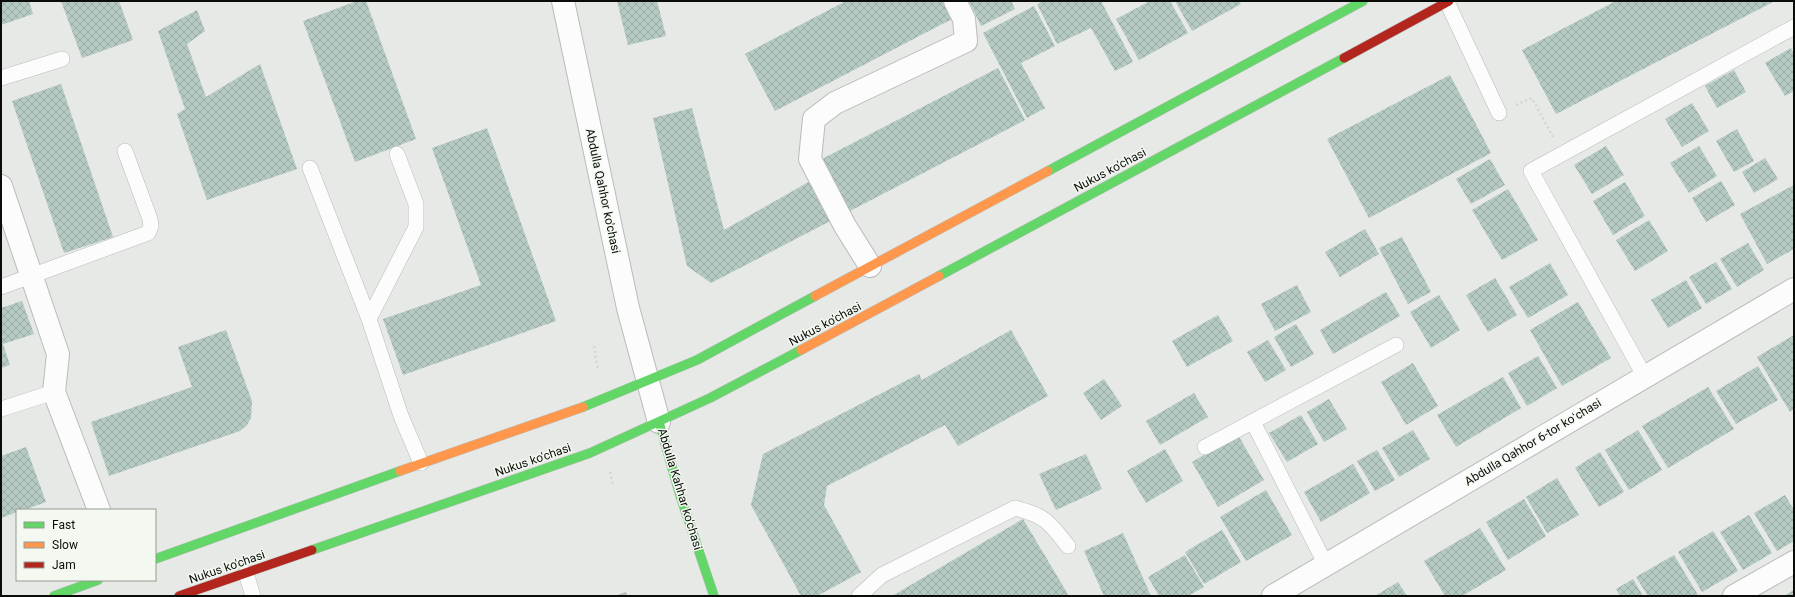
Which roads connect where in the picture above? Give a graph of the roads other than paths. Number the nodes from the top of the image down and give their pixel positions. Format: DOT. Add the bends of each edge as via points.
graph roads {
  1 [pos="562,1"];
  2 [pos="955,1"];
  3 [pos="1363,1"];
  4 [pos="1448,2"];
  5 [pos="1794,27"];
  6 [pos="62,59"];
  7 [pos="1,78"];
  8 [pos="1499,113"];
  9 [pos="125,151"];
  10 [pos="397,154"];
  11 [pos="310,168"];
  12 [pos="1,186"];
  13 [pos="870,266"];
  14 [pos="31,276"];
  15 [pos="1,287"];
  16 [pos="1794,289"];
  17 [pos="369,319"];
  18 [pos="1396,345"];
  19 [pos="1645,377"];
  20 [pos="648,380"];
  21 [pos="54,392"];
  22 [pos="1,409"];
  23 [pos="659,422"];
  24 [pos="1253,422"];
  25 [pos="1205,447"];
  26 [pos="421,463"];
  27 [pos="99,509"];
  28 [pos="1068,546"];
  29 [pos="156,559"];
  30 [pos="1794,562"];
  31 [pos="1326,565"];
  32 [pos="246,573"];
  33 [pos="95,581"];
  34 [pos="54,596"];
  35 [pos="179,596"];
  36 [pos="253,596"];
  37 [pos="714,596"];
  38 [pos="859,596"];
  39 [pos="1273,596"];
  40 [pos="1734,596"];
  1 -- 20 [label="street, Abdulla Qahhor ko'chasi" via="628,308"];
  2 -- 13 [label="street" via="964,19 966,41 835,103 814,119 810,159 845,226"];
  3 -- 13 [label="main road"];
  4 -- 8 [label="lane"];
  4 -- 23 [label="main road, Nukus ko'chasi" via="848,325"];
  5 -- 19 [label="lane" via="1531,171"];
  6 -- 7 [label="lane"];
  9 -- 14 [label="lane" via="150,219 148,233"];
  10 -- 17 [label="lane" via="416,204 416,227"];
  11 -- 17 [label="lane"];
  12 -- 14 [label="street"];
  13 -- 20 [label="main road" via="697,360"];
  14 -- 15 [label="lane"];
  14 -- 21 [label="street" via="58,354"];
  16 -- 19 [label="street, Abdulla Qahhor 6-tor koʻchasi"];
  17 -- 26 [label="lane" via="401,416"];
  18 -- 24 [label="lane"];
  19 -- 31 [label="street, Abdulla Qahhor 6-tor koʻchasi"];
  20 -- 23 [label="street, Abdulla Kahhar ko'chasi"];
  20 -- 26 [label="main road" via="602,400"];
  21 -- 22 [label="lane"];
  21 -- 27 [label="street"];
  23 -- 32 [label="main road, Nukus ko'chasi" via="590,453"];
  23 -- 37 [label="main road, Abdulla Kahhar ko'chasi"];
  24 -- 25 [label="lane"];
  24 -- 31 [label="lane"];
  26 -- 29 [label="main road"];
  28 -- 38 [label="lane" via="1048,521 1031,512 1015,508 882,575"];
  30 -- 40 [label="street"];
  31 -- 39 [label="street, Abdulla Qahhor 6-tor koʻchasi"];
  32 -- 35 [label="main road, Nukus ko'chasi"];
  32 -- 36 [label="lane"];
  33 -- 34 [label="main road"];
}
